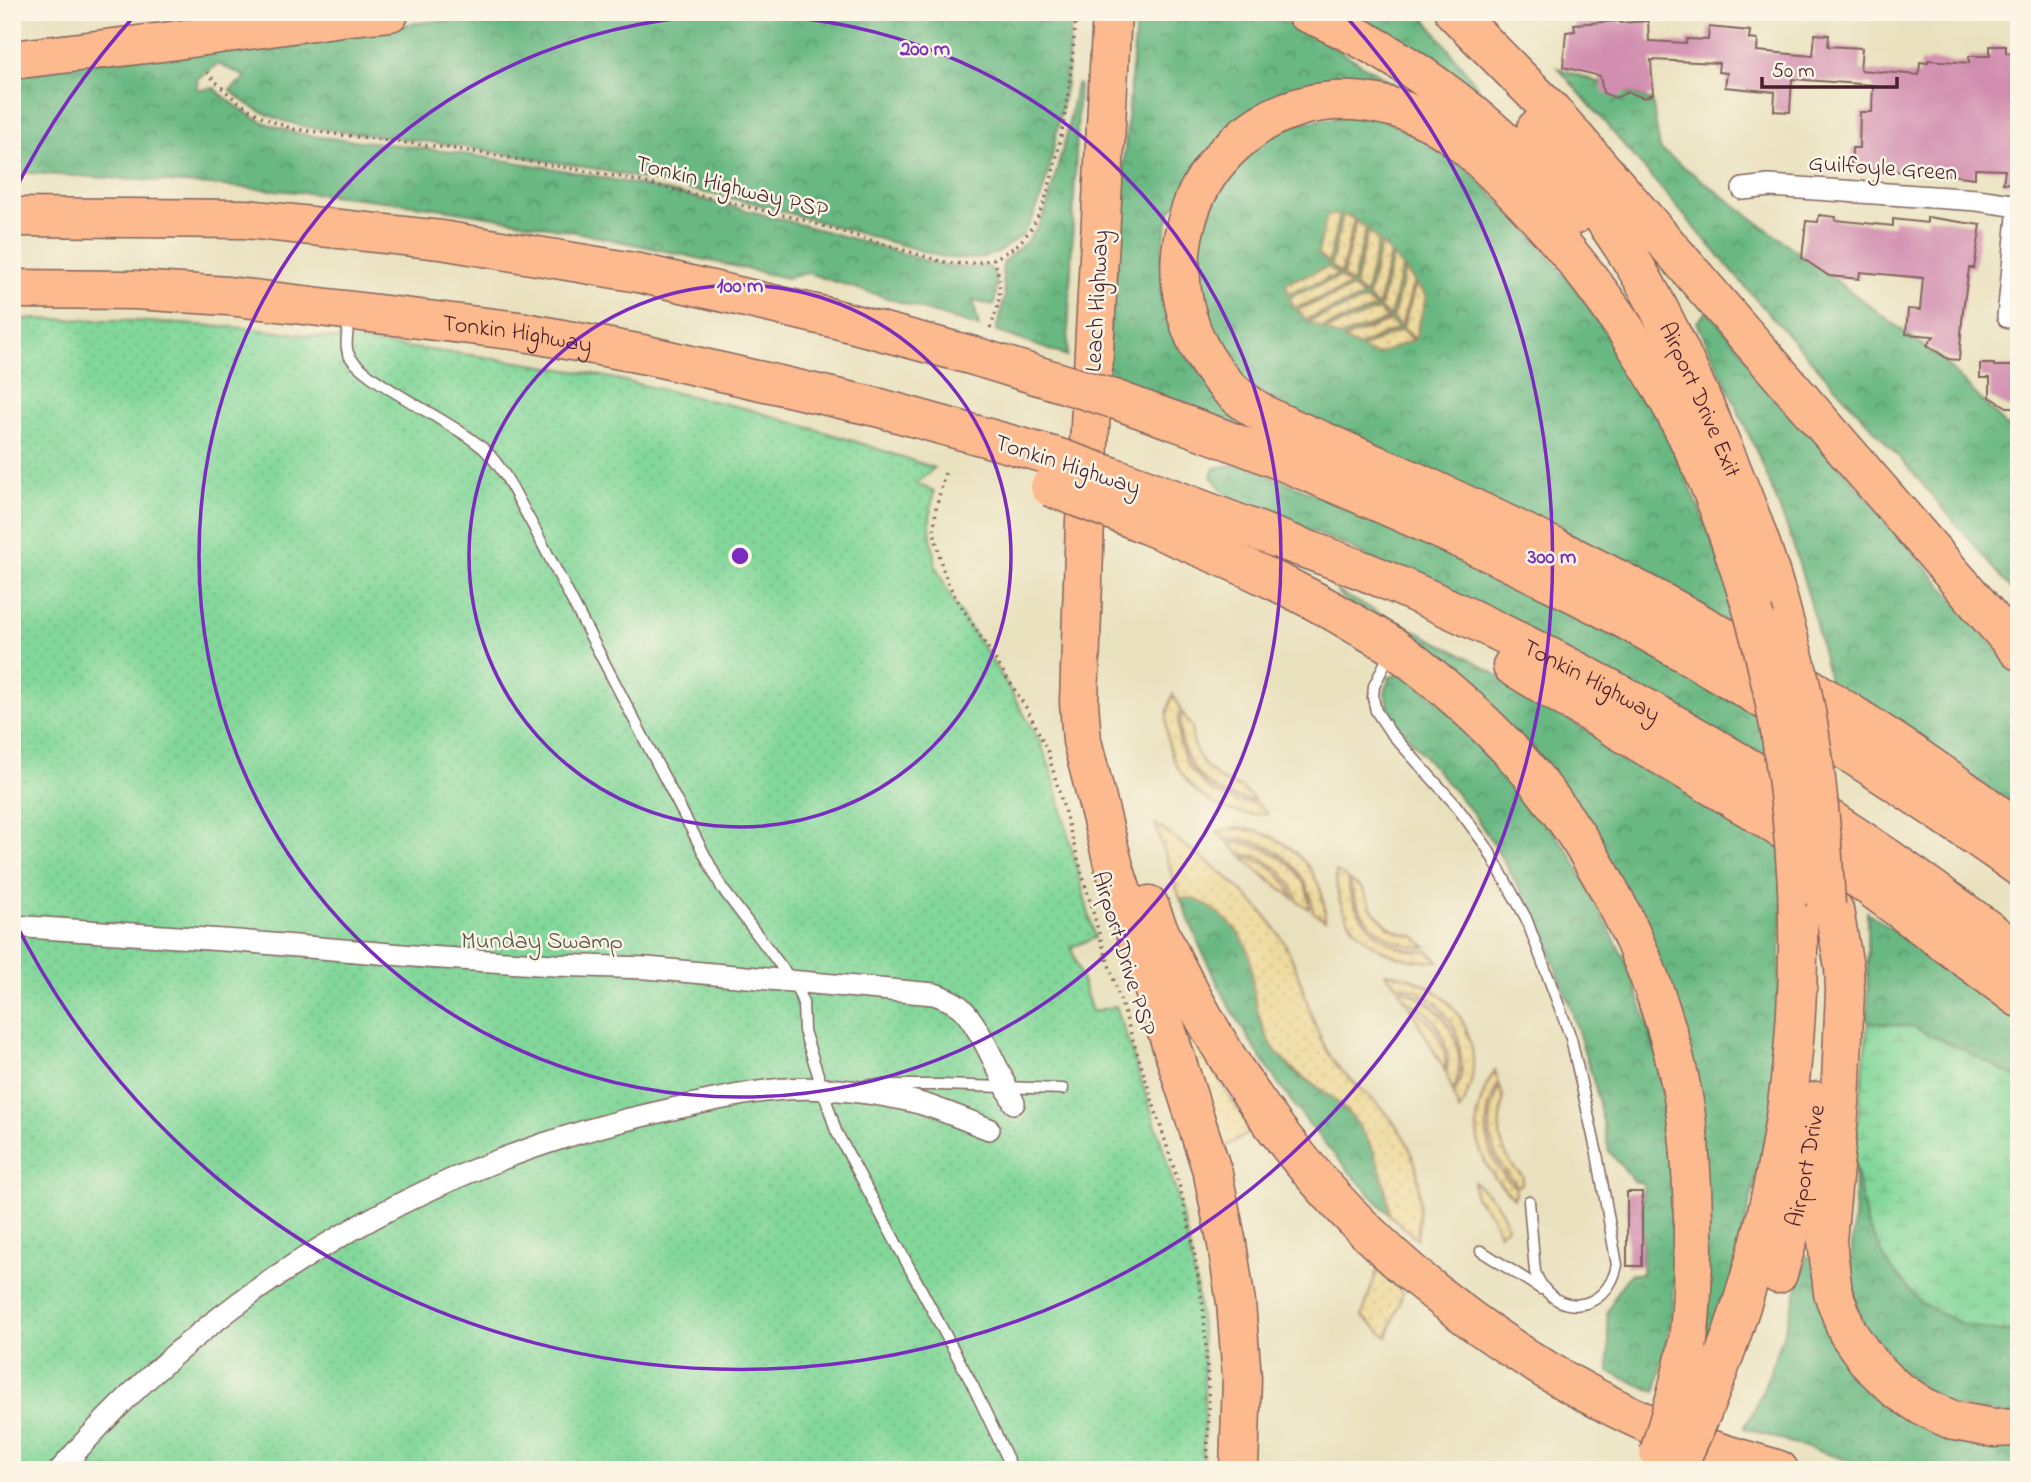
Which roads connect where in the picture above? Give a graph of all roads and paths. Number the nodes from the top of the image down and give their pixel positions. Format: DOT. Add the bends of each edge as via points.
graph roads {
  1 [pos="390,12"];
  2 [pos="1076,12"];
  3 [pos="1112,12"];
  4 [pos="1305,12"];
  5 [pos="1449,12"];
  6 [pos="1454,12"];
  7 [pos="359,14"];
  8 [pos="12,60"];
  9 [pos="207,72"];
  10 [pos="1743,188"];
  11 [pos="12,191"];
  12 [pos="2019,207"];
  13 [pos="12,217"];
  14 [pos="246,219"];
  15 [pos="994,259"];
  16 [pos="12,289"];
  17 [pos="351,311"];
  18 [pos="2008,317"];
  19 [pos="982,342"];
  20 [pos="1699,395"];
  21 [pos="945,473"];
  22 [pos="1111,493"];
  23 [pos="1171,497"];
  24 [pos="1083,590"];
  25 [pos="1770,620"];
  26 [pos="1393,647"];
  27 [pos="2019,651"];
  28 [pos="2019,830"];
  29 [pos="1822,843"];
  30 [pos="2019,867"];
  31 [pos="1819,901"];
  32 [pos="12,926"];
  33 [pos="2019,953"];
  34 [pos="792,981"];
  35 [pos="2019,998"];
  36 [pos="822,1088"];
  37 [pos="1063,1089"];
  38 [pos="1010,1095"];
  39 [pos="989,1129"];
  40 [pos="1529,1202"];
  41 [pos="1481,1251"];
  42 [pos="1547,1293"];
  43 [pos="1701,1410"];
  44 [pos="2019,1427"];
  45 [pos="1674,1465"];
  46 [pos="60,1470"];
  47 [pos="1013,1470"];
  48 [pos="1207,1470"];
  49 [pos="1239,1470"];
  50 [pos="1779,1470"];
  1 -- 7 [label="highway"];
  2 -- 15 [label="path, Tonkin Highway PSP" via="1073,66 1044,201 1028,234"];
  3 -- 24 [label="highway, Leach Highway"];
  4 -- 20 [label="highway" via="1401,62 1513,150 1601,247"];
  5 -- 20 [label="highway, Airport Drive Exit" via="1585,192 1623,250 1665,321"];
  6 -- 27 [label="highway" via="1551,110"];
  7 -- 8 [label="highway"];
  9 -- 15 [label="path, Tonkin Highway PSP" via="249,110 294,129 555,164 800,219 950,263"];
  10 -- 12 [label="street, Guilfoyle Green" via="1977,200"];
  11 -- 14 [label="highway"];
  12 -- 18 [label="street"];
  13 -- 14 [label="highway"];
  14 -- 19 [label="highway" via="441,240 639,273 828,317"];
  15 -- 19 [label="path" via="1001,293"];
  16 -- 17 [label="highway, Tonkin Highway" via="228,296"];
  17 -- 22 [label="highway, Tonkin Highway, bridge" via="519,331 880,408"];
  17 -- 34 [label="lane" via="347,351 358,366 466,434 499,468 722,888"];
  19 -- 30 [label="highway, bridge" via="1114,400 1295,466 1626,620 1855,755"];
  20 -- 25 [label="highway, Airport Drive Exit" via="1749,511 1773,581"];
  21 -- 48 [label="path, Airport Drive PSP" via="934,531 940,563 957,600 1027,709 1047,749 1100,937 1182,1196 1204,1314"];
  22 -- 23 [label="highway, Tonkin Highway"];
  22 -- 26 [label="highway" via="1327,606"];
  23 -- 33 [label="highway, Tonkin Highway" via="1387,580 1636,703 1878,851"];
  23 -- 35 [label="highway" via="1537,680 1866,884"];
  24 -- 49 [label="highway" via="1082,741 1114,867 1213,1174 1227,1244 1242,1378"];
  24 -- 50 [label="highway" via="1102,739 1130,851 1151,910 1225,1055 1287,1143 1370,1235 1497,1339 1643,1421 1695,1444"];
  25 -- 28 [label="highway" via="1735,554 1689,439 1630,336 1569,252 1465,146 1420,117 1387,106 1331,101 1287,111 1263,123 1209,172 1189,214 1180,254 1181,293 1199,347 1241,399 1294,429 1572,556 1746,649 1866,722"];
  25 -- 29 [label="highway, Airport Drive Exit, bridge" via="1803,694"];
  25 -- 31 [label="highway, bridge" via="1764,649 1794,823"];
  26 -- 42 [label="lane" via="1374,686 1376,711 1486,846 1526,918 1571,1038 1617,1265 1610,1285 1594,1300 1574,1305"];
  26 -- 43 [label="highway" via="1461,701 1540,785 1615,901 1646,970 1666,1026 1689,1138 1693,1260 1687,1348"];
  29 -- 31 [label="highway, Airport Drive, bridge"];
  31 -- 43 [label="highway, Airport Drive" via="1827,958 1824,1028 1798,1206 1744,1376"];
  31 -- 44 [label="highway" via="1844,967 1840,1103 1827,1241 1833,1293 1847,1334 1896,1390 1922,1406 1954,1421"];
  32 -- 34 [label="street"];
  34 -- 36 [label="lane" via="803,1003 804,1031"];
  34 -- 38 [label="street" via="947,998 971,1019"];
  36 -- 38 [label="lane" via="882,1084"];
  36 -- 39 [label="street" via="921,1104"];
  36 -- 46 [label="street" via="698,1103 583,1131 510,1155 382,1212 278,1275 204,1330 144,1381"];
  36 -- 47 [label="lane" via="836,1131"];
  37 -- 38 [label="lane"];
  40 -- 42 [label="lane" via="1535,1272"];
  41 -- 42 [label="lane"];
  43 -- 45 [label="highway, Airport Drive"];
  43 -- 45 [label="highway, bridge"];
}
